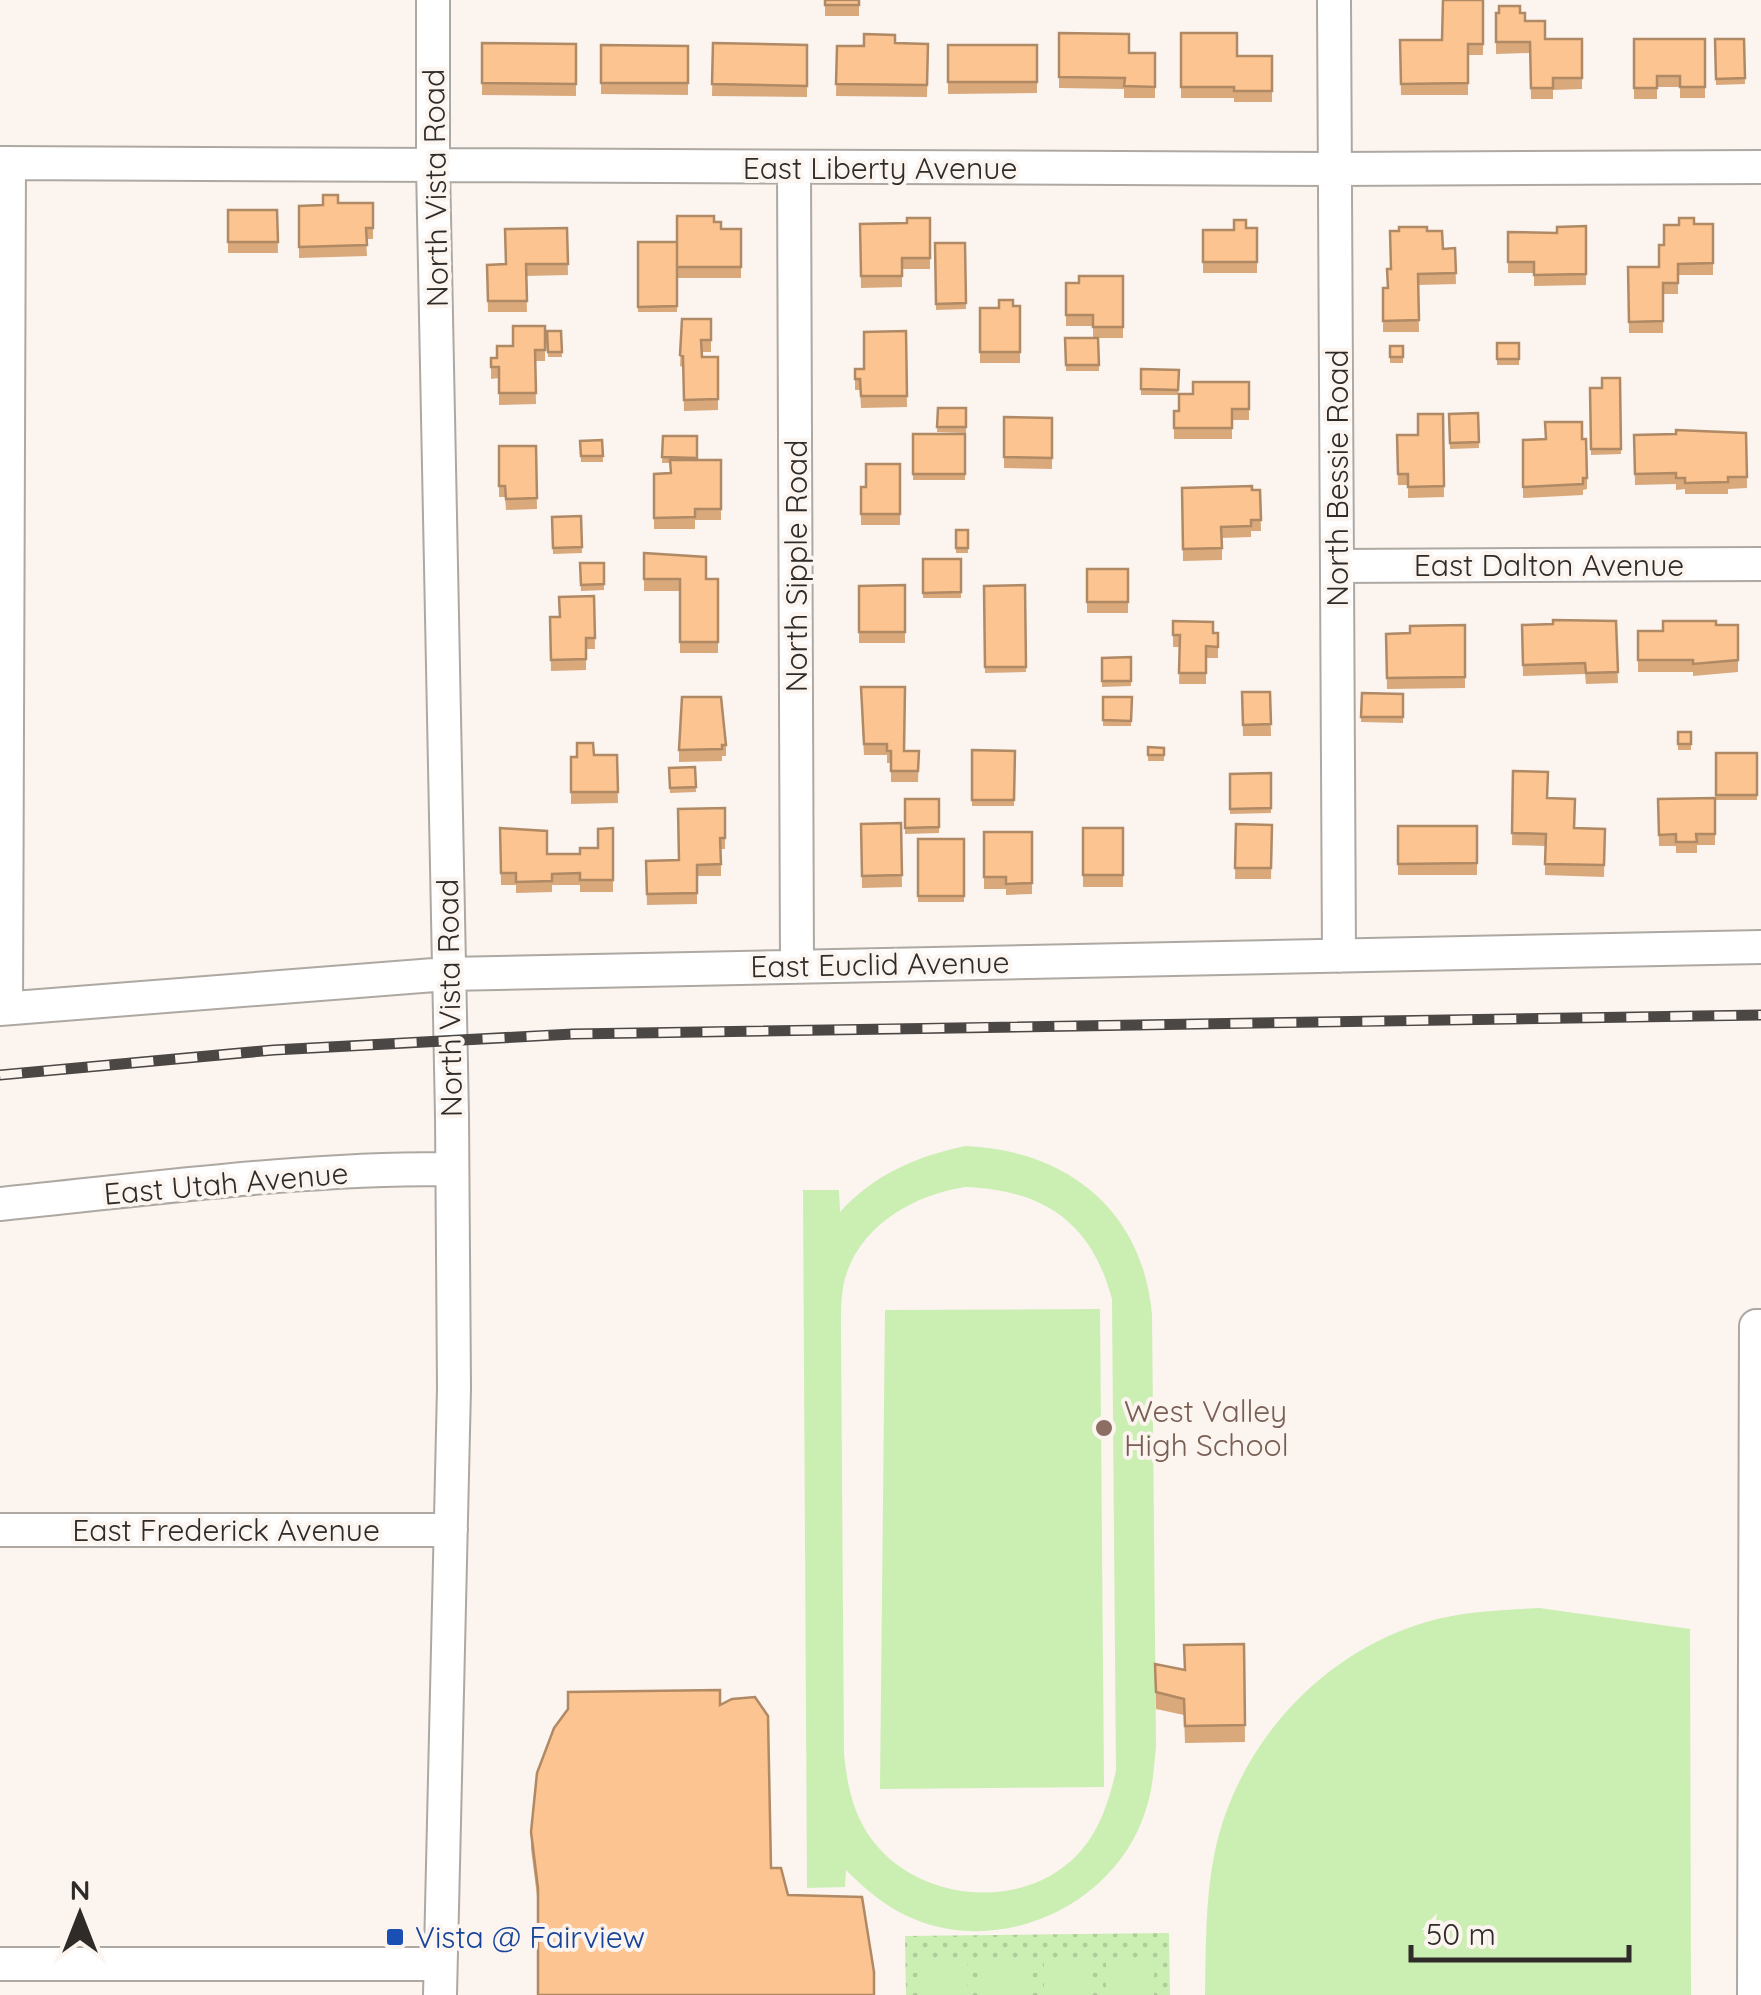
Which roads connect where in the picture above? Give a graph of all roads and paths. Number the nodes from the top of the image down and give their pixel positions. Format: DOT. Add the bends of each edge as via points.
graph roads {
  1 [pos="433,0"];
  2 [pos="1334,0"];
  3 [pos="5,163"];
  4 [pos="433,166"];
  5 [pos="1761,167"];
  6 [pos="794,168"];
  7 [pos="1334,169"];
  8 [pos="1761,564"];
  9 [pos="1338,566"];
  10 [pos="1761,947"];
  11 [pos="1339,956"];
  12 [pos="797,965"];
  13 [pos="448,974"];
  14 [pos="3,1008"];
  15 [pos="452,1169"];
  16 [pos="0,1204"];
  17 [pos="1758,1326"];
  18 [pos="0,1530"];
  19 [pos="451,1530"];
  20 [pos="0,1964"];
  21 [pos="440,1980"];
  22 [pos="1754,1995"];
  1 -- 4 [label="street, North Vista Road"];
  2 -- 7 [label="street, North Bessie Road"];
  3 -- 4 [label="street, East Liberty Avenue"];
  3 -- 14 [label="street"];
  4 -- 6 [label="street, East Liberty Avenue"];
  4 -- 13 [label="street, North Vista Road"];
  5 -- 7 [label="street, East Liberty Avenue"];
  6 -- 7 [label="street, East Liberty Avenue"];
  6 -- 12 [label="street, North Sipple Road"];
  7 -- 9 [label="street, North Bessie Road"];
  8 -- 9 [label="street, East Dalton Avenue"];
  9 -- 11 [label="street, North Bessie Road"];
  10 -- 11 [label="street, East Euclid Avenue"];
  11 -- 12 [label="street, East Euclid Avenue"];
  12 -- 13 [label="street, East Euclid Avenue"];
  13 -- 14 [label="street, East Euclid Avenue"];
  13 -- 15 [label="street, North Vista Road"];
  15 -- 16 [label="street, East Utah Avenue" via="275,1177"];
  15 -- 19 [label="street, North Vista Road"];
  17 -- 22 [label="street"];
  18 -- 19 [label="street, East Frederick Avenue"];
  19 -- 21 [label="street, North Vista Road"];
  20 -- 21 [label="street"];
}
